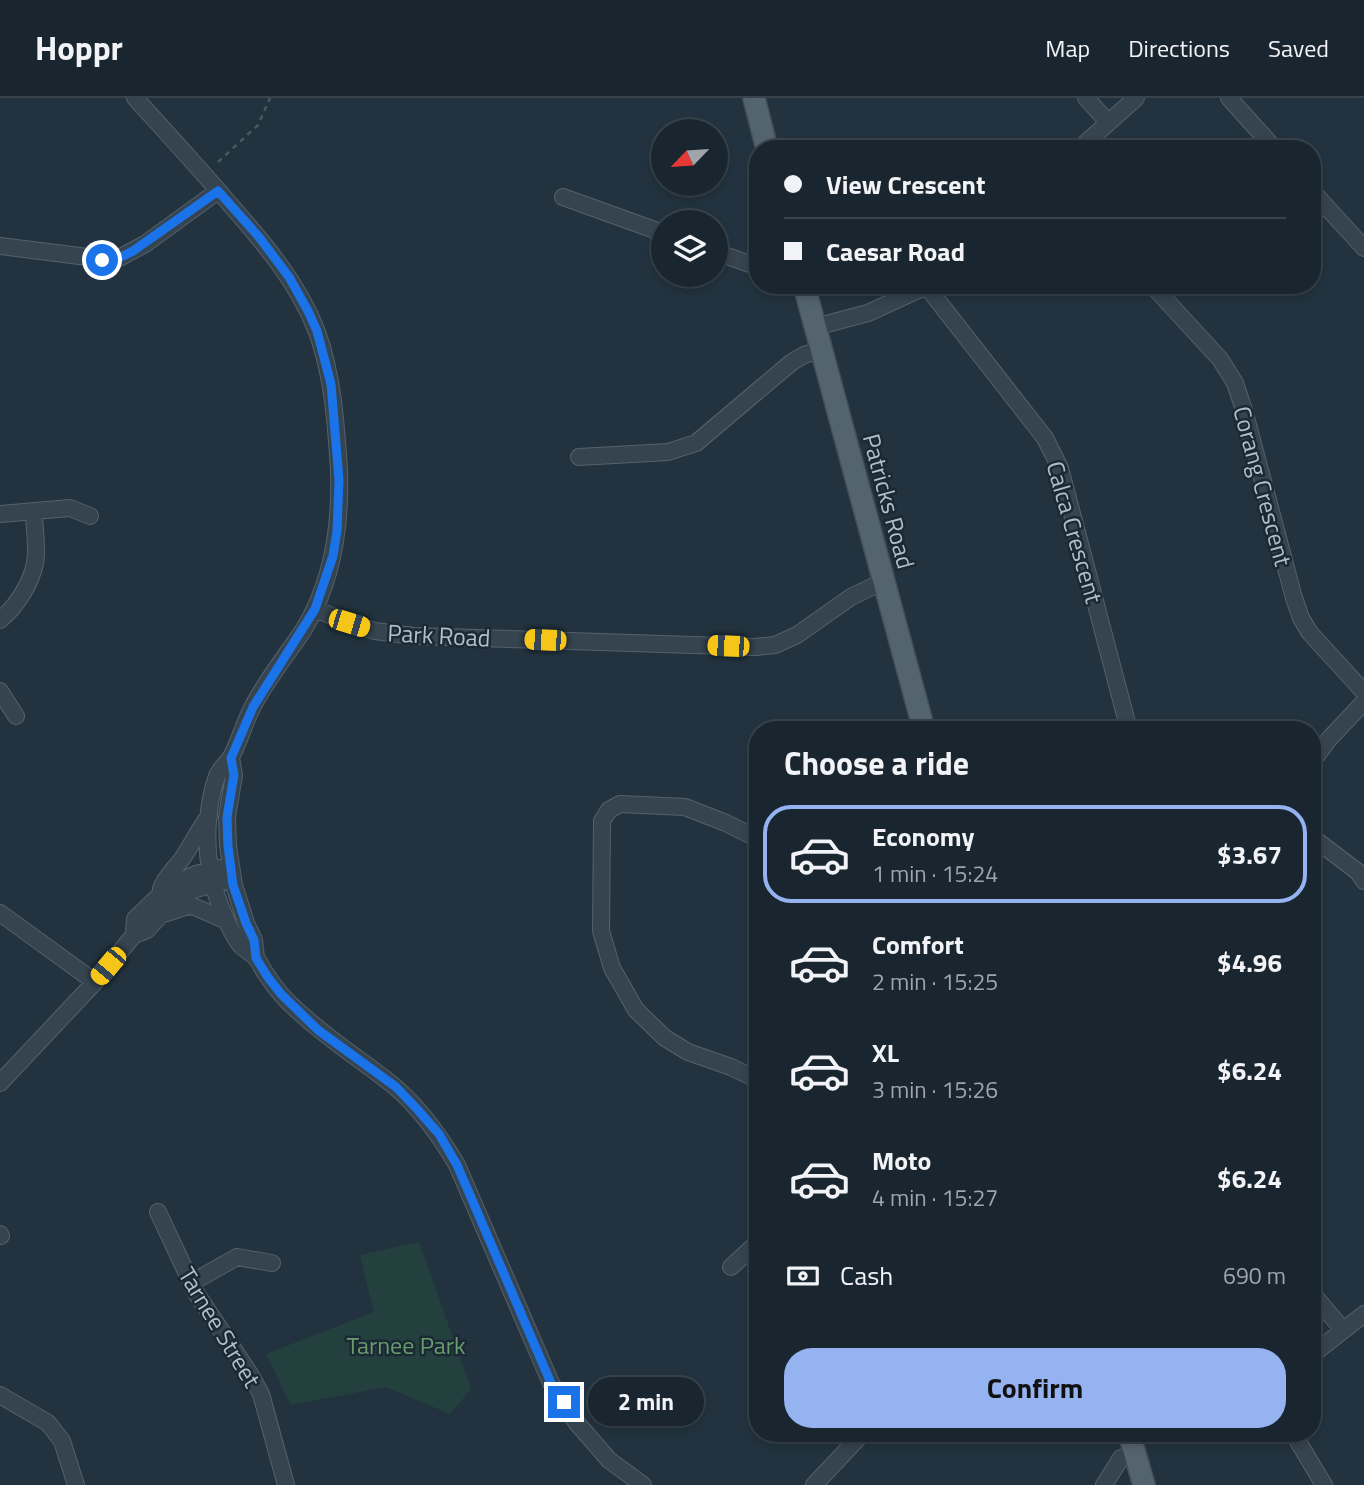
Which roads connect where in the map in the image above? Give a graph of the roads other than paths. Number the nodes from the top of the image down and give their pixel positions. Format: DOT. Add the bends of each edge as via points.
graph roads {
  1 [pos="135,98"];
  2 [pos="754,98"];
  3 [pos="1086,98"];
  4 [pos="1136,98"];
  5 [pos="1229,98"];
  6 [pos="1108,122"];
  7 [pos="765,140"];
  8 [pos="1089,140"];
  9 [pos="1267,140"];
  10 [pos="218,191"];
  11 [pos="563,197"];
  12 [pos="1321,201"];
  13 [pos="651,229"];
  14 [pos="0,246"];
  15 [pos="1364,248"];
  16 [pos="728,256"];
  17 [pos="749,264"];
  18 [pos="806,294"];
  19 [pos="910,294"];
  20 [pos="934,294"];
  21 [pos="1160,294"];
  22 [pos="815,327"];
  23 [pos="821,350"];
  24 [pos="579,457"];
  25 [pos="34,512"];
  26 [pos="0,514"];
  27 [pos="89,516"];
  28 [pos="884,581"];
  29 [pos="315,609"];
  30 [pos="0,621"];
  31 [pos="0,691"];
  32 [pos="1364,692"];
  33 [pos="1364,702"];
  34 [pos="16,716"];
  35 [pos="922,721"];
  36 [pos="1127,721"];
  37 [pos="1321,750"];
  38 [pos="231,758"];
  39 [pos="209,816"];
  40 [pos="749,835"];
  41 [pos="1321,844"];
  42 [pos="231,872"];
  43 [pos="211,877"];
  44 [pos="1364,881"];
  45 [pos="159,895"];
  46 [pos="0,913"];
  47 [pos="160,915"];
  48 [pos="227,920"];
  49 [pos="134,935"];
  50 [pos="256,958"];
  51 [pos="95,982"];
  52 [pos="749,1076"];
  53 [pos="0,1083"];
  54 [pos="158,1212"];
  55 [pos="749,1250"];
  56 [pos="272,1263"];
  57 [pos="730,1267"];
  58 [pos="191,1283"];
  59 [pos="1321,1304"];
  60 [pos="1364,1314"];
  61 [pos="1343,1330"];
  62 [pos="1321,1348"];
  63 [pos="0,1395"];
  64 [pos="855,1442"];
  65 [pos="1298,1442"];
  66 [pos="1132,1444"];
  67 [pos="76,1485"];
  68 [pos="286,1485"];
  69 [pos="642,1485"];
  70 [pos="814,1485"];
  71 [pos="1104,1485"];
  72 [pos="1110,1485"];
  73 [pos="1122,1485"];
  74 [pos="1144,1485"];
  75 [pos="1324,1485"];
  1 -- 10 [label="street"];
  2 -- 7 [label="main road"];
  3 -- 6 [label="street"];
  4 -- 6 [label="street"];
  5 -- 9 [label="street"];
  6 -- 8 [label="street"];
  10 -- 14 [label="street" via="145,244 111,260"];
  10 -- 29 [label="street" via="289,277 317,331 331,384 339,506 333,556"];
  11 -- 13 [label="street"];
  12 -- 15 [label="street"];
  16 -- 17 [label="street"];
  18 -- 22 [label="main road, Patricks Road"];
  19 -- 22 [label="street" via="868,313"];
  20 -- 36 [label="street, Calca Crescent" via="1045,438 1060,468"];
  21 -- 32 [label="street, Corang Crescent" via="1220,359 1235,383 1301,618"];
  22 -- 23 [label="main road, Patricks Road"];
  23 -- 24 [label="street" via="792,362 696,443 668,452"];
  23 -- 28 [label="main road, Patricks Road"];
  25 -- 26 [label="street"];
  25 -- 27 [label="street" via="70,509"];
  25 -- 30 [label="street" via="35,563 11,612"];
  28 -- 29 [label="street, Park Road" via="851,597 797,635 775,645 755,647 414,636 375,631"];
  28 -- 35 [label="main road, Patricks Road"];
  29 -- 38 [label="street" via="253,707"];
  31 -- 34 [label="street"];
  33 -- 37 [label="street"];
  38 -- 39 [label="street" via="218,772"];
  38 -- 42 [label="street" via="234,775 227,817"];
  39 -- 43 [label="street"];
  39 -- 45 [label="street" via="163,882"];
  40 -- 52 [label="street" via="685,807 620,804 609,810 602,821 601,931 612,968 636,1010 665,1038 688,1052"];
  41 -- 44 [label="street"];
  42 -- 43 [label="street"];
  42 -- 50 [label="street"];
  43 -- 45 [label="street" via="178,882"];
  43 -- 47 [label="street"];
  43 -- 48 [label="street"];
  45 -- 49 [label="street" via="135,919"];
  46 -- 51 [label="street"];
  47 -- 48 [label="street" via="188,906"];
  47 -- 49 [label="street" via="147,930"];
  48 -- 50 [label="street" via="241,945"];
  49 -- 51 [label="street"];
  50 -- 69 [label="street" via="296,1009 396,1087 439,1134 457,1165 551,1383 609,1460"];
  51 -- 53 [label="street"];
  54 -- 58 [label="street, Tarnee Street"];
  55 -- 57 [label="street"];
  56 -- 58 [label="street" via="237,1257"];
  58 -- 68 [label="street, Tarnee Street" via="261,1394"];
  59 -- 61 [label="street"];
  60 -- 61 [label="street"];
  61 -- 62 [label="street"];
  63 -- 67 [label="street" via="48,1423 62,1441"];
  64 -- 70 [label="street"];
  65 -- 75 [label="street"];
  66 -- 71 [label="street"];
  66 -- 74 [label="main road"];
  72 -- 73 [label="street"];
}
